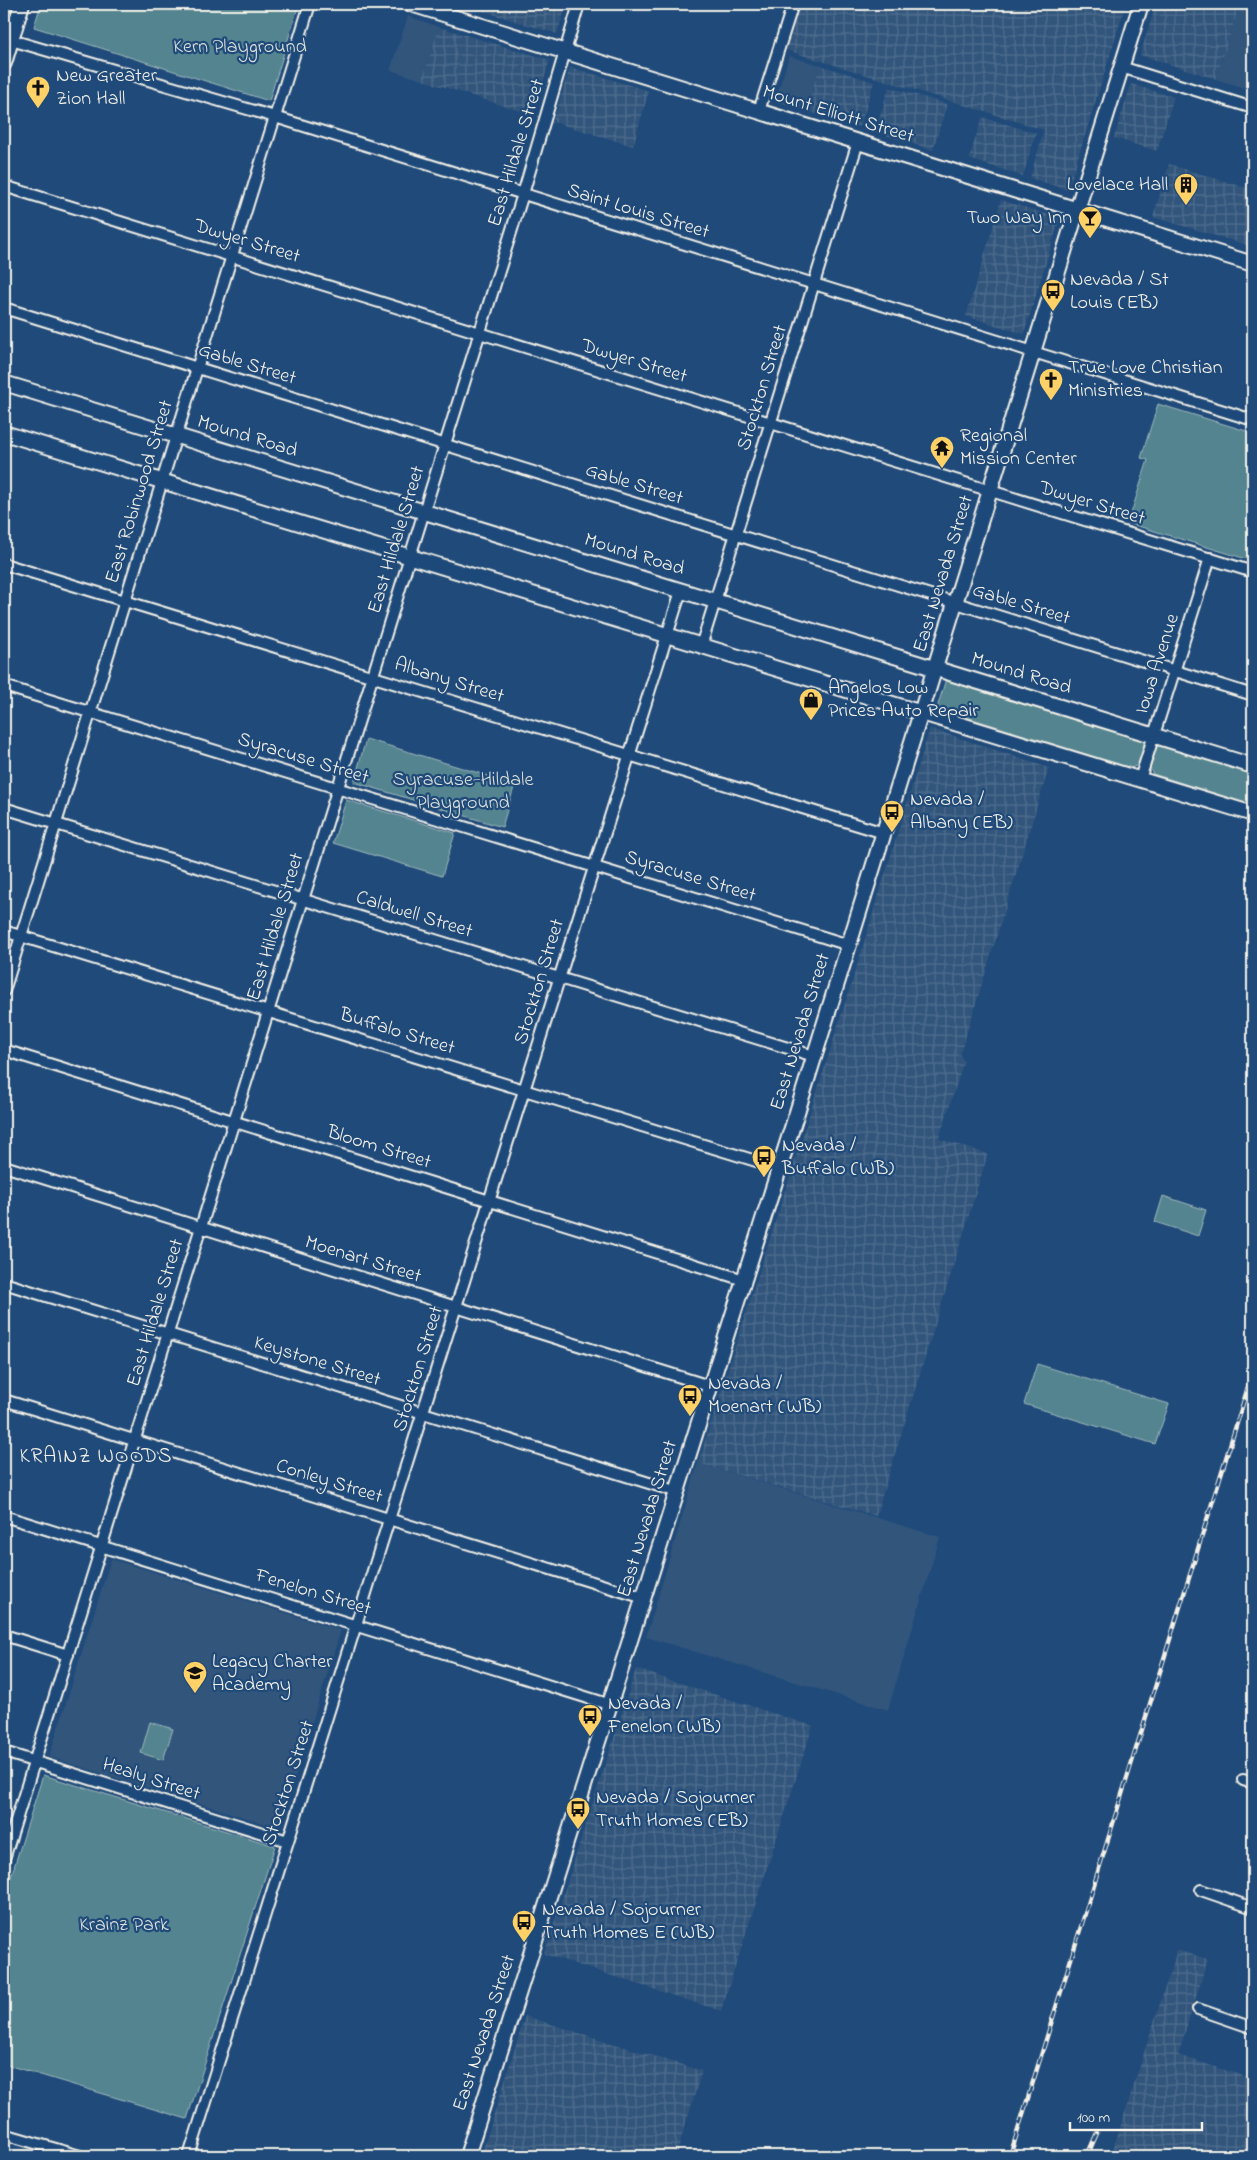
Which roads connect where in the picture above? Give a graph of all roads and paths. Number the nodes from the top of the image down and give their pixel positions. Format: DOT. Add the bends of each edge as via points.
graph roads {
  1 [pos="22,4"];
  2 [pos="310,4"];
  3 [pos="411,4"];
  4 [pos="579,4"];
  5 [pos="793,4"];
  6 [pos="1141,4"];
  7 [pos="10,20"];
  8 [pos="11,40"];
  9 [pos="565,50"];
  10 [pos="4,63"];
  11 [pos="1121,67"];
  12 [pos="1253,108"];
  13 [pos="759,111"];
  14 [pos="275,117"];
  15 [pos="858,142"];
  16 [pos="4,186"];
  17 [pos="523,194"];
  18 [pos="1078,210"];
  19 [pos="232,256"];
  20 [pos="1253,264"];
  21 [pos="813,284"];
  22 [pos="4,308"];
  23 [pos="480,332"];
  24 [pos="1033,352"];
  25 [pos="196,368"];
  26 [pos="4,383"];
  27 [pos="1253,420"];
  28 [pos="770,422"];
  29 [pos="4,432"];
  30 [pos="175,436"];
  31 [pos="445,445"];
  32 [pos="162,481"];
  33 [pos="990,490"];
  34 [pos="424,512"];
  35 [pos="736,535"];
  36 [pos="410,557"];
  37 [pos="1210,558"];
  38 [pos="4,564"];
  39 [pos="1253,572"];
  40 [pos="681,591"];
  41 [pos="125,601"];
  42 [pos="716,602"];
  43 [pos="956,603"];
  44 [pos="668,635"];
  45 [pos="701,646"];
  46 [pos="935,669"];
  47 [pos="1174,671"];
  48 [pos="373,676"];
  49 [pos="4,686"];
  50 [pos="1253,695"];
  51 [pos="90,712"];
  52 [pos="922,713"];
  53 [pos="1154,736"];
  54 [pos="630,754"];
  55 [pos="1253,766"];
  56 [pos="1140,780"];
  57 [pos="338,788"];
  58 [pos="4,808"];
  59 [pos="1253,814"];
  60 [pos="56,824"];
  61 [pos="884,833"];
  62 [pos="595,866"];
  63 [pos="303,900"];
  64 [pos="4,931"];
  65 [pos="21,936"];
  66 [pos="849,944"];
  67 [pos="559,977"];
  68 [pos="4,991"];
  69 [pos="268,1011"];
  70 [pos="4,1050"];
  71 [pos="814,1056"];
  72 [pos="524,1089"];
  73 [pos="234,1121"];
  74 [pos="4,1166"];
  75 [pos="780,1168"];
  76 [pos="490,1201"];
  77 [pos="201,1228"];
  78 [pos="744,1280"];
  79 [pos="4,1283"];
  80 [pos="456,1307"];
  81 [pos="168,1334"];
  82 [pos="710,1389"];
  83 [pos="4,1400"];
  84 [pos="423,1413"];
  85 [pos="135,1440"];
  86 [pos="678,1492"];
  87 [pos="4,1516"];
  88 [pos="390,1519"];
  89 [pos="102,1546"];
  90 [pos="644,1598"];
  91 [pos="356,1625"];
  92 [pos="4,1635"];
  93 [pos="68,1655"];
  94 [pos="611,1705"];
  95 [pos="4,1752"];
  96 [pos="34,1761"];
  97 [pos="1242,1780"];
  98 [pos="1253,1784"];
  99 [pos="288,1841"];
  100 [pos="4,1860"];
  101 [pos="1201,1890"];
  102 [pos="1253,1908"];
  103 [pos="1198,2009"];
  104 [pos="1253,2028"];
  105 [pos="4,2134"];
  106 [pos="80,2156"];
  107 [pos="189,2156"];
  108 [pos="467,2156"];
  1 -- 7 [label="street"];
  2 -- 14 [label="street, East Robinwood Street"];
  3 -- 9 [label="street, Mount Elliott Street"];
  4 -- 9 [label="street, East Hildale Street"];
  5 -- 13 [label="street"];
  6 -- 11 [label="street, East Nevada Street"];
  7 -- 8 [label="street"];
  8 -- 10 [label="street"];
  8 -- 14 [label="street, Saint Louis Street"];
  9 -- 13 [label="street, Mount Elliott Street"];
  9 -- 17 [label="street, East Hildale Street"];
  11 -- 12 [label="street"];
  11 -- 18 [label="street, East Nevada Street"];
  13 -- 15 [label="street, Mount Elliott Street"];
  14 -- 17 [label="street, Saint Louis Street"];
  14 -- 19 [label="street, East Robinwood Street"];
  15 -- 18 [label="street, Mount Elliott Street"];
  15 -- 21 [label="street, Stockton Street"];
  16 -- 19 [label="street, Dwyer Street"];
  17 -- 21 [label="street, Saint Louis Street"];
  17 -- 23 [label="street, East Hildale Street"];
  18 -- 20 [label="street, Mount Elliott Street"];
  18 -- 24 [label="street, East Nevada Street"];
  19 -- 23 [label="street, Dwyer Street"];
  19 -- 25 [label="street, East Robinwood Street"];
  21 -- 24 [label="street, Saint Louis Street"];
  21 -- 28 [label="street, Stockton Street"];
  22 -- 25 [label="street, Gable Street"];
  23 -- 28 [label="street, Dwyer Street"];
  23 -- 31 [label="street, East Hildale Street"];
  24 -- 27 [label="street, Saint Louis Street"];
  24 -- 33 [label="street, East Nevada Street"];
  25 -- 30 [label="street, East Robinwood Street"];
  25 -- 31 [label="street, Gable Street"];
  26 -- 30 [label="street, Mound Road"];
  28 -- 33 [label="street, Dwyer Street"];
  28 -- 35 [label="street, Stockton Street"];
  29 -- 32 [label="street"];
  30 -- 32 [label="street, East Robinwood Street"];
  30 -- 34 [label="street, Mound Road"];
  31 -- 34 [label="street, East Hildale Street"];
  31 -- 35 [label="street, Gable Street"];
  32 -- 36 [label="street"];
  32 -- 41 [label="street, East Robinwood Street"];
  33 -- 37 [label="street, Dwyer Street"];
  33 -- 43 [label="street, East Nevada Street"];
  34 -- 36 [label="street, East Hildale Street"];
  34 -- 40 [label="street, Mound Road"];
  35 -- 42 [label="street, Stockton Street"];
  35 -- 43 [label="street, Gable Street"];
  36 -- 44 [label="street"];
  36 -- 48 [label="street, East Hildale Street"];
  37 -- 39 [label="street, Dwyer Street"];
  37 -- 47 [label="street, Iowa Avenue"];
  38 -- 41 [label="street, Albany Street"];
  40 -- 42 [label="street, Mound Road"];
  40 -- 44 [label="street, Stockton Street"];
  41 -- 48 [label="street, Albany Street"];
  41 -- 51 [label="street, East Robinwood Street"];
  42 -- 45 [label="street, Stockton Street"];
  42 -- 46 [label="street, Mound Road"];
  43 -- 46 [label="street, East Nevada Street"];
  43 -- 47 [label="street, Gable Street"];
  44 -- 45 [label="street"];
  44 -- 54 [label="street, Stockton Street"];
  45 -- 52 [label="street"];
  46 -- 52 [label="street, East Nevada Street"];
  46 -- 53 [label="street, Mound Road"];
  47 -- 50 [label="street, Gable Street"];
  47 -- 53 [label="street, Iowa Avenue"];
  48 -- 54 [label="street, Albany Street"];
  48 -- 57 [label="street, East Hildale Street"];
  49 -- 51 [label="street, Syracuse Street"];
  51 -- 57 [label="street, Syracuse Street"];
  51 -- 60 [label="street, East Robinwood Street"];
  52 -- 56 [label="street"];
  52 -- 61 [label="street, East Nevada Street"];
  53 -- 55 [label="street, Mound Road"];
  53 -- 56 [label="street, Iowa Avenue"];
  54 -- 61 [label="street, Albany Street"];
  54 -- 62 [label="street, Stockton Street"];
  56 -- 59 [label="street"];
  57 -- 62 [label="street, Syracuse Street"];
  57 -- 63 [label="street, East Hildale Street"];
  58 -- 60 [label="street, Caldwell Street"];
  60 -- 63 [label="street, Caldwell Street"];
  60 -- 65 [label="street, East Robinwood Street"];
  61 -- 66 [label="street, East Nevada Street"];
  62 -- 66 [label="street, Syracuse Street"];
  62 -- 67 [label="street, Stockton Street"];
  63 -- 67 [label="street, Caldwell Street"];
  63 -- 69 [label="street, East Hildale Street"];
  64 -- 65 [label="street, Buffalo Street"];
  65 -- 68 [label="street, East Robinwood Street"];
  65 -- 69 [label="street, Buffalo Street"];
  66 -- 71 [label="street, East Nevada Street"];
  67 -- 71 [label="street, Caldwell Street"];
  67 -- 72 [label="street, Stockton Street"];
  69 -- 72 [label="street, Buffalo Street"];
  69 -- 73 [label="street, East Hildale Street"];
  70 -- 73 [label="street, Bloom Street"];
  71 -- 75 [label="street, East Nevada Street"];
  72 -- 75 [label="street, Buffalo Street"];
  72 -- 76 [label="street, Stockton Street"];
  73 -- 76 [label="street, Bloom Street"];
  73 -- 77 [label="street, East Hildale Street"];
  74 -- 77 [label="street, Moenart Street"];
  75 -- 78 [label="street, East Nevada Street"];
  76 -- 78 [label="street, Bloom Street"];
  76 -- 80 [label="street, Stockton Street"];
  77 -- 80 [label="street, Moenart Street"];
  77 -- 81 [label="street, East Hildale Street"];
  78 -- 82 [label="street, East Nevada Street"];
  79 -- 81 [label="street, Keystone Street"];
  80 -- 82 [label="street, Moenart Street" via="703,1384"];
  80 -- 84 [label="street, Stockton Street"];
  81 -- 84 [label="street, Keystone Street"];
  81 -- 85 [label="street, East Hildale Street"];
  82 -- 86 [label="street, East Nevada Street"];
  83 -- 85 [label="street, Conley Street"];
  84 -- 86 [label="street, Keystone Street"];
  84 -- 88 [label="street, Stockton Street"];
  85 -- 88 [label="street, Conley Street"];
  85 -- 89 [label="street, East Hildale Street"];
  86 -- 90 [label="street, East Nevada Street"];
  87 -- 89 [label="street, Fenelon Street"];
  88 -- 90 [label="street, Conley Street"];
  88 -- 91 [label="street, Stockton Street"];
  89 -- 91 [label="street, Fenelon Street"];
  89 -- 93 [label="street, East Hildale Street"];
  90 -- 94 [label="street, East Nevada Street"];
  91 -- 94 [label="street, Fenelon Street"];
  91 -- 99 [label="street, Stockton Street"];
  92 -- 93 [label="street"];
  93 -- 96 [label="street, East Hildale Street"];
  94 -- 108 [label="street, East Nevada Street"];
  95 -- 96 [label="street, Healy Street"];
  96 -- 99 [label="street, Healy Street"];
  96 -- 100 [label="street, East Hildale Street"];
  97 -- 98 [label="street"];
  99 -- 107 [label="street, Stockton Street"];
  101 -- 102 [label="street"];
  103 -- 104 [label="street"];
  105 -- 106 [label="street"];
}
